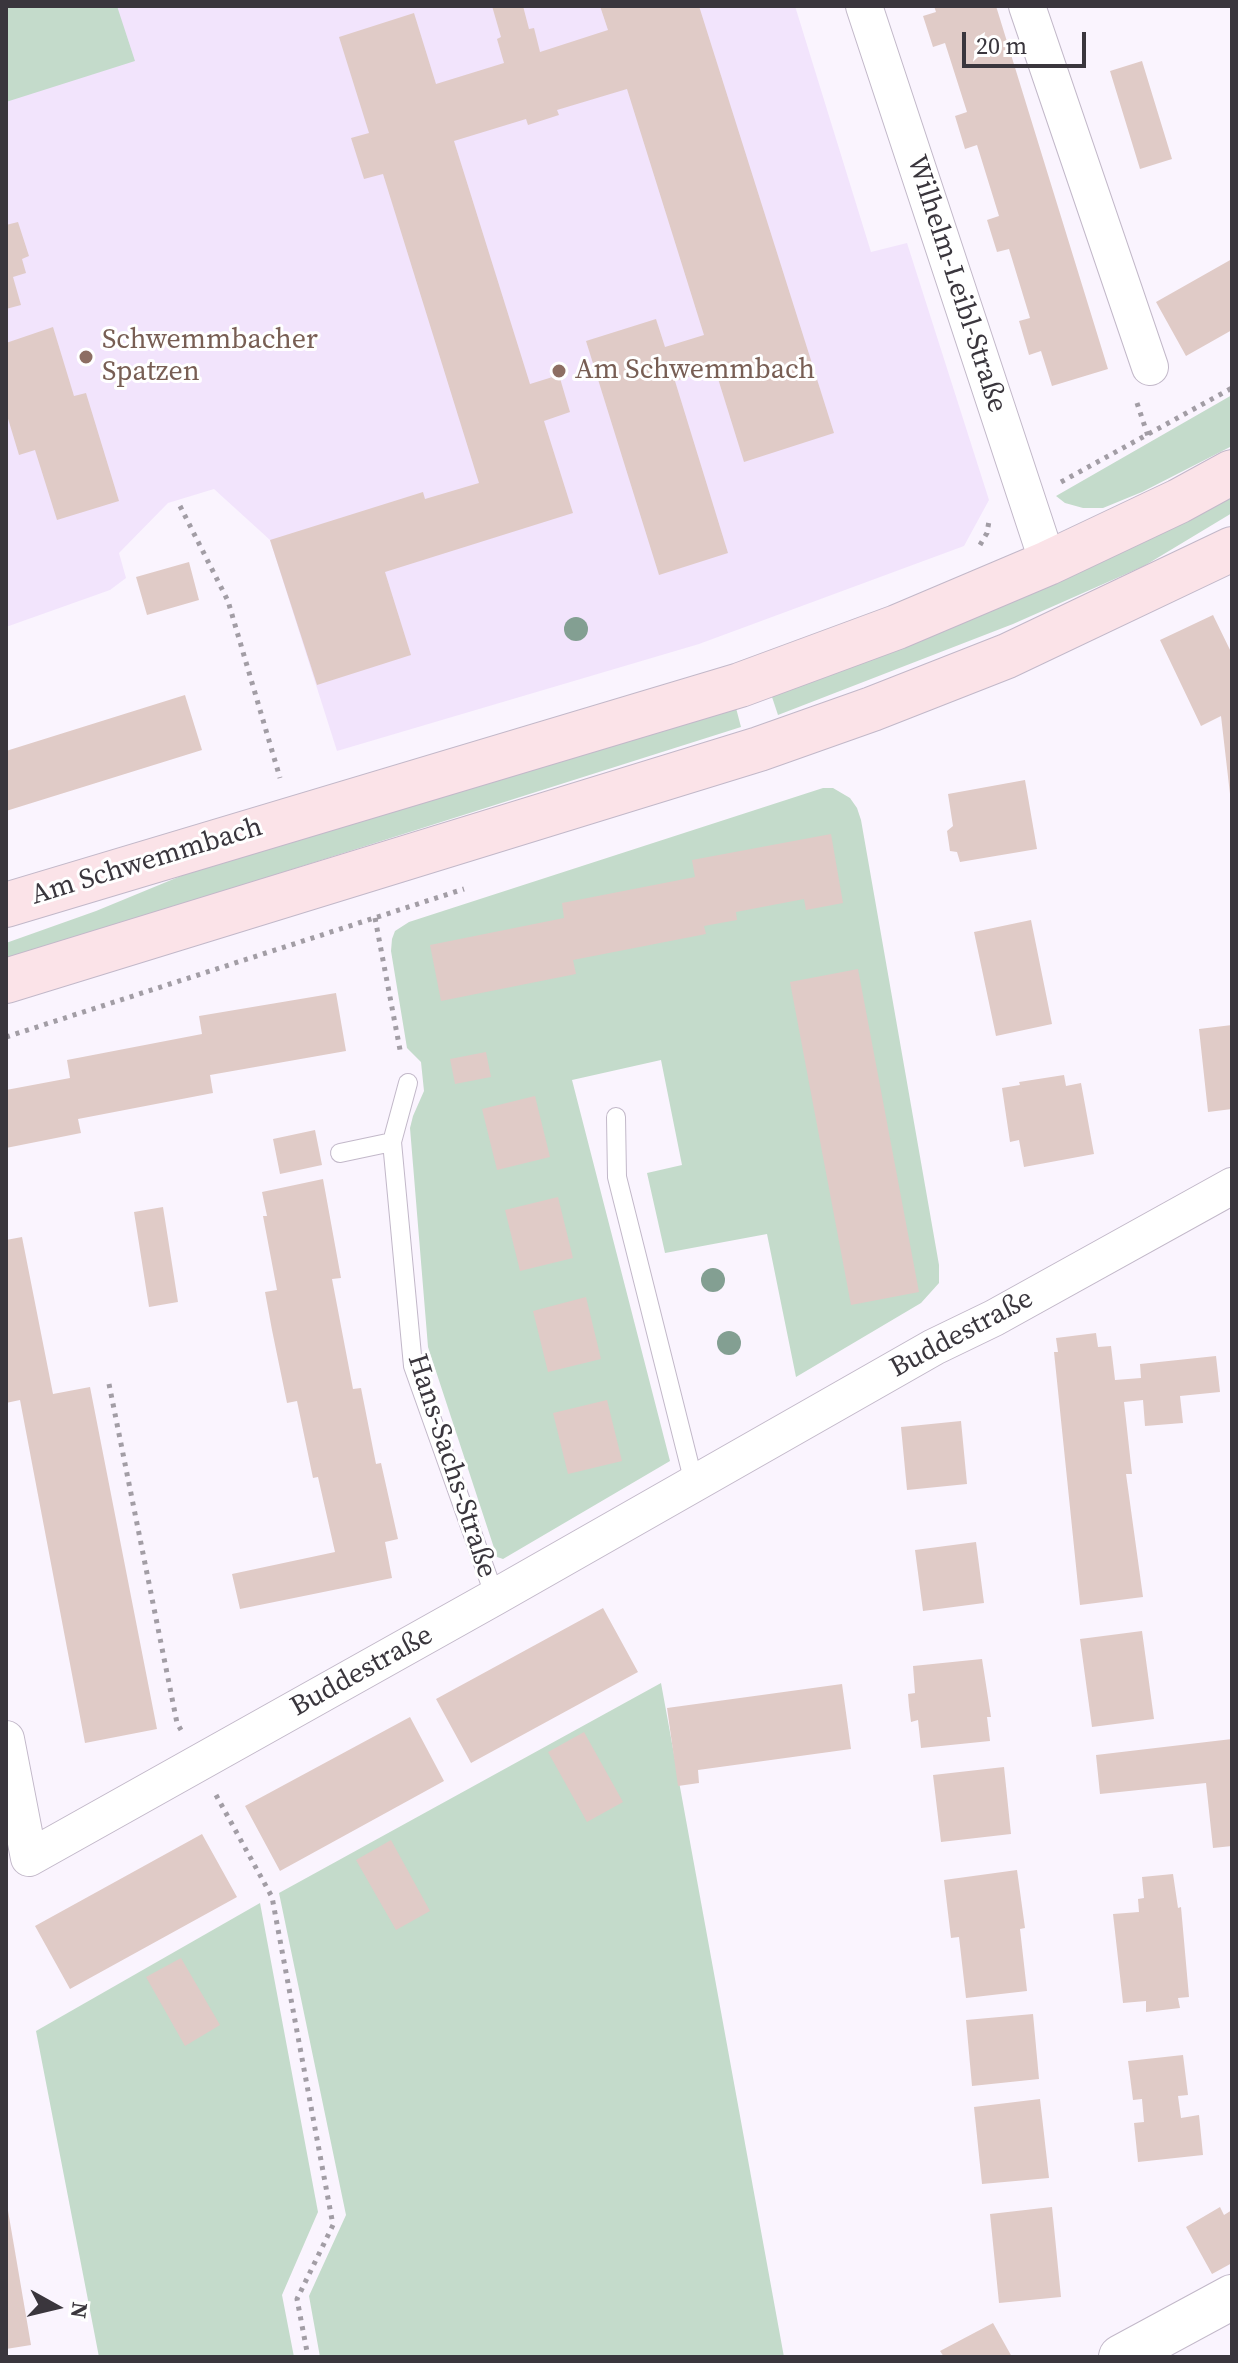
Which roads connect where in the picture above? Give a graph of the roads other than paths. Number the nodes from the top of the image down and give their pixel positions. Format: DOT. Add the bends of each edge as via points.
graph roads {
  1 [pos="864,6"];
  2 [pos="1027,6"];
  3 [pos="1150,367"];
  4 [pos="1232,472"];
  5 [pos="1232,549"];
  6 [pos="1048,563"];
  7 [pos="6,905"];
  8 [pos="6,981"];
  9 [pos="408,1083"];
  10 [pos="616,1117"];
  11 [pos="392,1142"];
  12 [pos="340,1153"];
  13 [pos="1232,1186"];
  14 [pos="694,1483"];
  15 [pos="495,1597"];
  16 [pos="6,1739"];
  17 [pos="1232,2297"];
  18 [pos="1121,2357"];
  1 -- 6 [label="street, Wilhelm-Leibl-Straße"];
  2 -- 3 [label="street"];
  4 -- 6 [label="main road, Am Schwemmbach"];
  5 -- 8 [label="main road" via="1007,656 773,744"];
  6 -- 7 [label="main road, Am Schwemmbach" via="740,685"];
  9 -- 11 [label="lane, Hans-Sachs-Straße"];
  10 -- 14 [label="lane" via="617,1177"];
  11 -- 12 [label="lane"];
  11 -- 15 [label="lane, Hans-Sachs-Straße" via="413,1366"];
  13 -- 14 [label="street, Buddestraße"];
  14 -- 15 [label="street, Buddestraße"];
  15 -- 16 [label="street, Buddestraße" via="29,1858"];
  17 -- 18 [label="street"];
}
